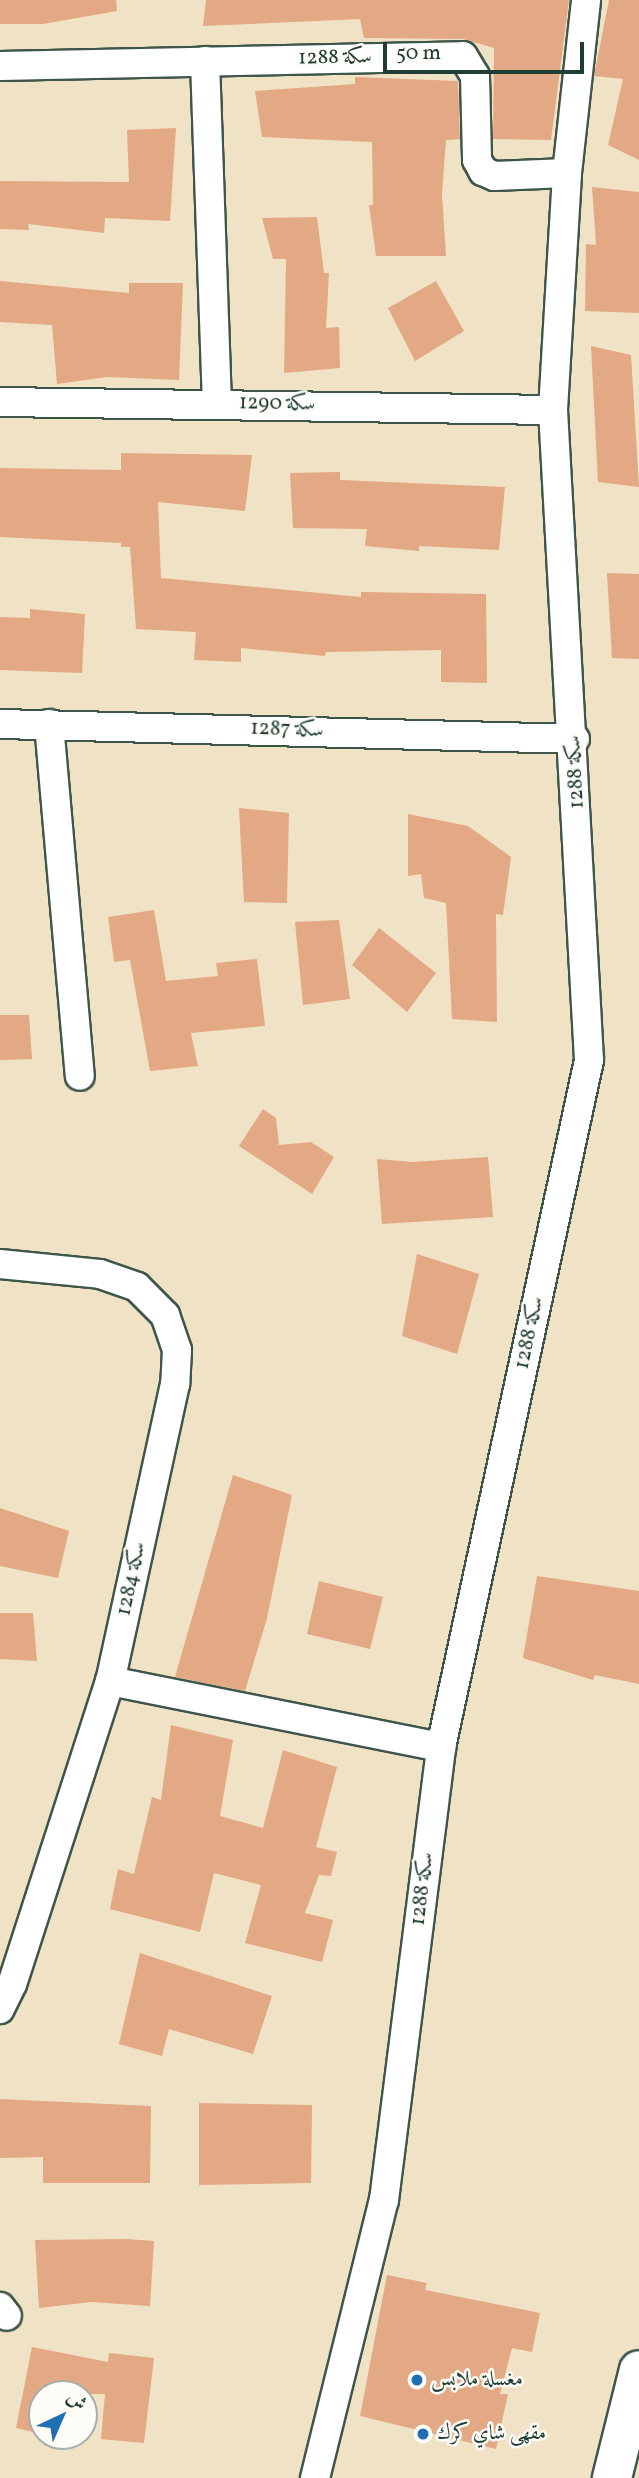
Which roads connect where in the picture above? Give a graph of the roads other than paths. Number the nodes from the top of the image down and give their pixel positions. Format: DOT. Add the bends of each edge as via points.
graph roads {
  1 [pos="586,0"];
  2 [pos="205,61"];
  3 [pos="0,66"];
  4 [pos="567,173"];
  5 [pos="0,402"];
  6 [pos="217,403"];
  7 [pos="553,410"];
  8 [pos="48,723"];
  9 [pos="0,724"];
  10 [pos="575,740"];
  11 [pos="80,1076"];
  12 [pos="0,1264"];
  13 [pos="110,1681"];
  14 [pos="441,1747"];
  15 [pos="0,2009"];
  16 [pos="639,2370"];
  17 [pos="315,2478"];
  18 [pos="612,2478"];
  1 -- 4 [label="street, سكة 1288"];
  2 -- 3 [label="street, سكة 1288"];
  2 -- 4 [label="street, سكة 1288" via="463,56 475,76 477,160 483,171 495,176"];
  2 -- 6 [label="street"];
  4 -- 7 [label="street, سكة 1288"];
  5 -- 6 [label="street, سكة 1290"];
  6 -- 7 [label="street, سكة 1290"];
  7 -- 10 [label="street, سكة 1288"];
  8 -- 9 [label="street, سكة 1287"];
  8 -- 10 [label="street, سكة 1287"];
  8 -- 11 [label="street"];
  10 -- 14 [label="street, سكة 1288" via="589,1060"];
  12 -- 13 [label="street, سكة 1284" via="100,1273 137,1287 165,1315 177,1350 175,1384"];
  13 -- 14 [label="street"];
  13 -- 15 [label="street, سكة 1284"];
  14 -- 17 [label="street, سكة 1288" via="384,2200"];
  16 -- 18 [label="main road"];
}
